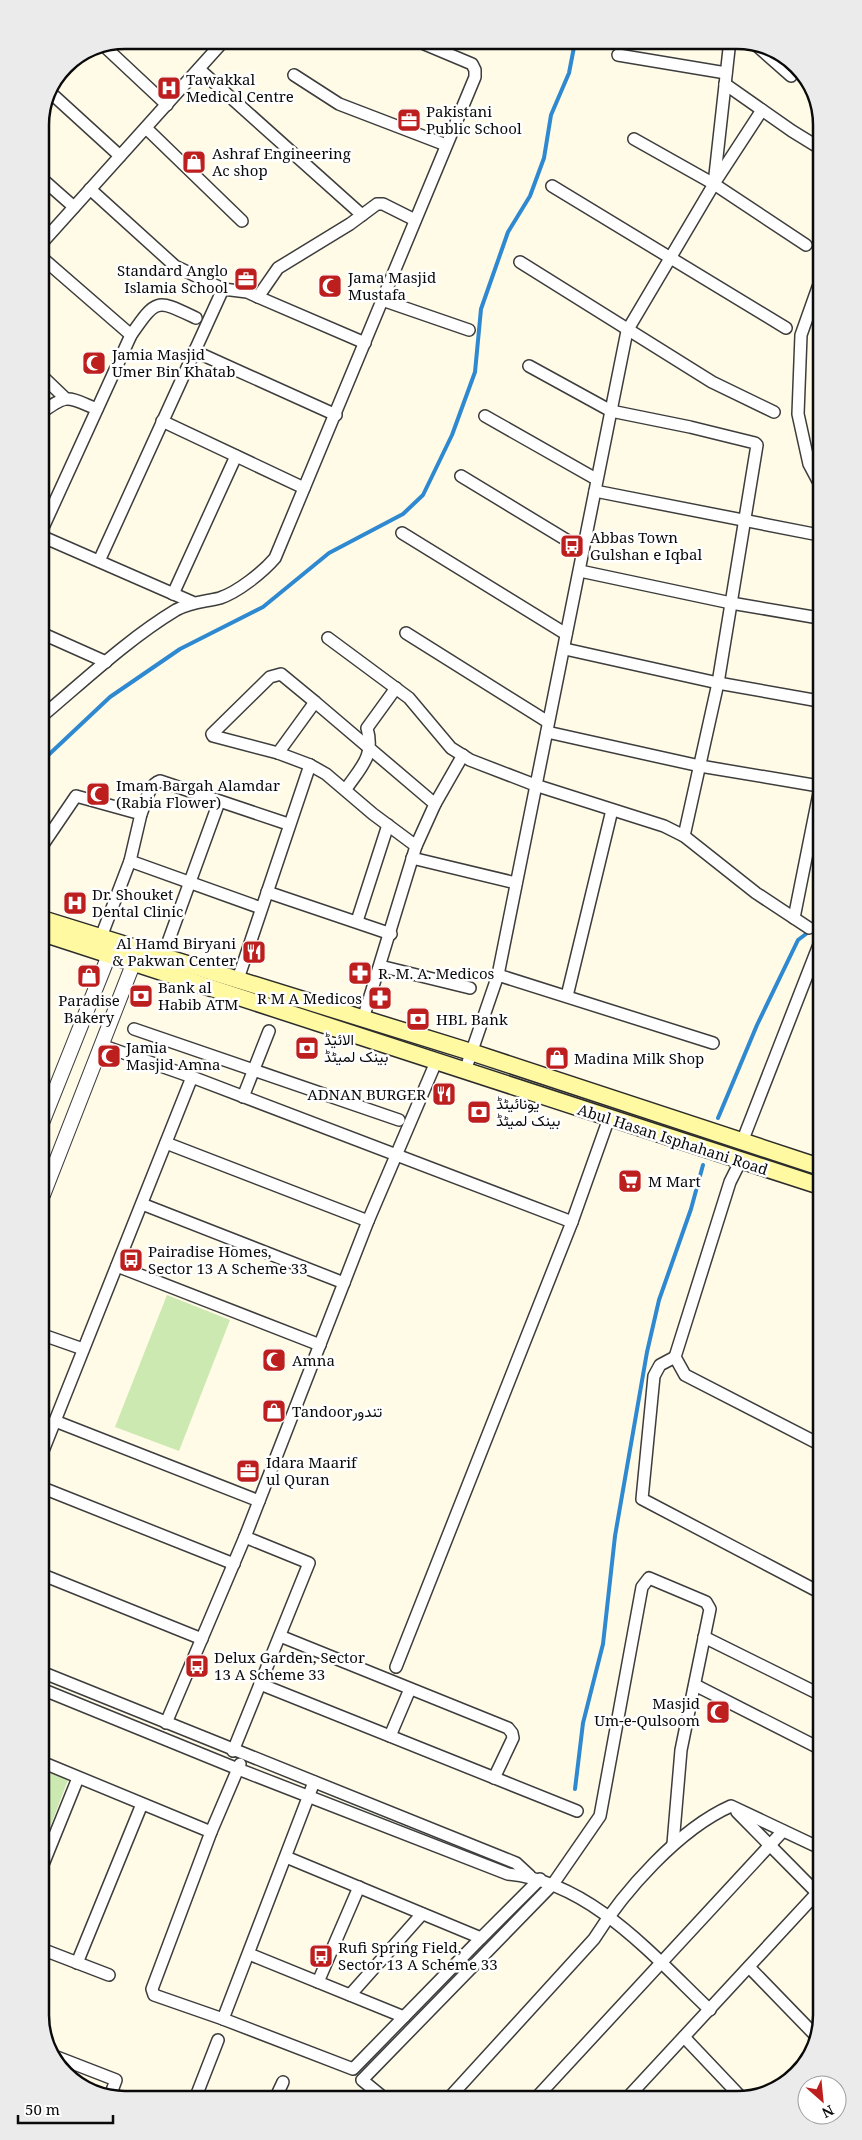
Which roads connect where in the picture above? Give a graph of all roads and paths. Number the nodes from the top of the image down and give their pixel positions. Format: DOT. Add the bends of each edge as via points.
graph roads {
  1 [pos="216,49"];
  2 [pos="436,49"];
  3 [pos="729,49"];
  4 [pos="109,51"];
  5 [pos="618,55"];
  6 [pos="769,56"];
  7 [pos="199,69"];
  8 [pos="294,75"];
  9 [pos="791,76"];
  10 [pos="726,79"];
  11 [pos="55,96"];
  12 [pos="167,105"];
  13 [pos="762,110"];
  14 [pos="146,128"];
  15 [pos="634,138"];
  16 [pos="813,144"];
  17 [pos="446,145"];
  18 [pos="120,156"];
  19 [pos="714,184"];
  20 [pos="49,185"];
  21 [pos="552,186"];
  22 [pos="90,189"];
  23 [pos="74,207"];
  24 [pos="362,215"];
  25 [pos="415,220"];
  26 [pos="242,221"];
  27 [pos="49,235"];
  28 [pos="806,245"];
  29 [pos="671,259"];
  30 [pos="520,262"];
  31 [pos="49,264"];
  32 [pos="222,289"];
  33 [pos="258,296"];
  34 [pos="382,300"];
  35 [pos="813,301"];
  36 [pos="196,318"];
  37 [pos="786,328"];
  38 [pos="469,330"];
  39 [pos="627,331"];
  40 [pos="131,334"];
  41 [pos="365,343"];
  42 [pos="194,351"];
  43 [pos="529,366"];
  44 [pos="49,383"];
  45 [pos="64,398"];
  46 [pos="49,408"];
  47 [pos="97,409"];
  48 [pos="611,411"];
  49 [pos="774,412"];
  50 [pos="336,415"];
  51 [pos="485,416"];
  52 [pos="162,422"];
  53 [pos="236,456"];
  54 [pos="813,472"];
  55 [pos="461,476"];
  56 [pos="596,485"];
  57 [pos="304,488"];
  58 [pos="49,514"];
  59 [pos="746,520"];
  60 [pos="402,533"];
  61 [pos="813,534"];
  62 [pos="49,539"];
  63 [pos="583,550"];
  64 [pos="99,561"];
  65 [pos="580,571"];
  66 [pos="173,594"];
  67 [pos="192,602"];
  68 [pos="732,603"];
  69 [pos="813,617"];
  70 [pos="406,632"];
  71 [pos="566,634"];
  72 [pos="49,637"];
  73 [pos="328,638"];
  74 [pos="565,649"];
  75 [pos="106,662"];
  76 [pos="718,683"];
  77 [pos="396,688"];
  78 [pos="813,700"];
  79 [pos="315,702"];
  80 [pos="49,711"];
  81 [pos="548,727"];
  82 [pos="370,747"];
  83 [pos="278,753"];
  84 [pos="463,755"];
  85 [pos="310,765"];
  86 [pos="700,766"];
  87 [pos="535,785"];
  88 [pos="813,785"];
  89 [pos="346,790"];
  90 [pos="219,802"];
  91 [pos="436,804"];
  92 [pos="612,810"];
  93 [pos="141,814"];
  94 [pos="813,823"];
  95 [pos="288,824"];
  96 [pos="388,824"];
  97 [pos="49,836"];
  98 [pos="684,836"];
  99 [pos="416,846"];
  100 [pos="412,858"];
  101 [pos="130,861"];
  102 [pos="191,883"];
  103 [pos="516,883"];
  104 [pos="267,892"];
  105 [pos="261,908"];
  106 [pos="794,918"];
  107 [pos="357,921"];
  108 [pos="49,922"];
  109 [pos="809,928"];
  110 [pos="49,934"];
  111 [pos="391,934"];
  112 [pos="108,944"];
  113 [pos="136,956"];
  114 [pos="163,956"];
  115 [pos="813,960"];
  116 [pos="380,966"];
  117 [pos="498,975"];
  118 [pos="238,979"];
  119 [pos="470,988"];
  120 [pos="567,996"];
  121 [pos="363,1019"];
  122 [pos="134,1029"];
  123 [pos="269,1030"];
  124 [pos="713,1043"];
  125 [pos="101,1045"];
  126 [pos="472,1052"];
  127 [pos="436,1062"];
  128 [pos="254,1069"];
  129 [pos="465,1071"];
  130 [pos="192,1077"];
  131 [pos="243,1097"];
  132 [pos="49,1104"];
  133 [pos="609,1118"];
  134 [pos="399,1120"];
  135 [pos="742,1142"];
  136 [pos="166,1143"];
  137 [pos="396,1156"];
  138 [pos="741,1160"];
  139 [pos="813,1165"];
  140 [pos="49,1177"];
  141 [pos="813,1184"];
  142 [pos="142,1204"];
  143 [pos="368,1221"];
  144 [pos="572,1222"];
  145 [pos="117,1266"];
  146 [pos="344,1283"];
  147 [pos="49,1337"];
  148 [pos="320,1345"];
  149 [pos="83,1349"];
  150 [pos="675,1357"];
  151 [pos="55,1421"];
  152 [pos="49,1436"];
  153 [pos="813,1440"];
  154 [pos="49,1490"];
  155 [pos="259,1501"];
  156 [pos="245,1537"];
  157 [pos="234,1564"];
  158 [pos="49,1577"];
  159 [pos="813,1589"];
  160 [pos="280,1636"];
  161 [pos="704,1637"];
  162 [pos="202,1639"];
  163 [pos="396,1667"];
  164 [pos="49,1675"];
  165 [pos="260,1684"];
  166 [pos="694,1685"];
  167 [pos="410,1689"];
  168 [pos="813,1691"];
  169 [pos="49,1692"];
  170 [pos="166,1723"];
  171 [pos="390,1736"];
  172 [pos="813,1745"];
  173 [pos="238,1753"];
  174 [pos="49,1765"];
  175 [pos="238,1769"];
  176 [pos="78,1778"];
  177 [pos="494,1778"];
  178 [pos="314,1782"];
  179 [pos="310,1796"];
  180 [pos="142,1804"];
  181 [pos="731,1806"];
  182 [pos="577,1811"];
  183 [pos="783,1831"];
  184 [pos="211,1832"];
  185 [pos="673,1844"];
  186 [pos="813,1845"];
  187 [pos="770,1846"];
  188 [pos="49,1850"];
  189 [pos="286,1857"];
  190 [pos="535,1878"];
  191 [pos="554,1884"];
  192 [pos="359,1887"];
  193 [pos="813,1889"];
  194 [pos="813,1903"];
  195 [pos="422,1914"];
  196 [pos="609,1916"];
  197 [pos="481,1938"];
  198 [pos="49,1952"];
  199 [pos="249,1954"];
  200 [pos="77,1963"];
  201 [pos="661,1964"];
  202 [pos="749,1967"];
  203 [pos="109,1976"];
  204 [pos="318,1982"];
  205 [pos="350,1995"];
  206 [pos="710,2010"];
  207 [pos="404,2017"];
  208 [pos="223,2019"];
  209 [pos="811,2031"];
  210 [pos="684,2037"];
  211 [pos="218,2040"];
  212 [pos="64,2060"];
  213 [pos="283,2082"];
  214 [pos="112,2090"];
  215 [pos="198,2091"];
  216 [pos="279,2091"];
  217 [pos="375,2091"];
  218 [pos="455,2091"];
  219 [pos="543,2091"];
  220 [pos="636,2091"];
  221 [pos="735,2091"];
  1 -- 7 [label="street"];
  2 -- 17 [label="street" via="472,64 475,70 475,77"];
  3 -- 10 [label="street"];
  4 -- 12 [label="street"];
  5 -- 10 [label="street"];
  6 -- 9 [label="street"];
  7 -- 12 [label="street"];
  7 -- 24 [label="street"];
  8 -- 17 [label="street" via="339,104"];
  10 -- 13 [label="street"];
  10 -- 19 [label="street"];
  11 -- 18 [label="street"];
  12 -- 14 [label="street"];
  13 -- 16 [label="street"];
  13 -- 19 [label="street"];
  14 -- 18 [label="street"];
  14 -- 26 [label="street"];
  15 -- 19 [label="street"];
  17 -- 25 [label="street"];
  18 -- 22 [label="street"];
  19 -- 28 [label="street"];
  19 -- 29 [label="street"];
  20 -- 23 [label="street"];
  21 -- 29 [label="street"];
  22 -- 23 [label="street"];
  22 -- 32 [label="street" via="175,266"];
  23 -- 27 [label="street"];
  24 -- 25 [label="street" via="377,204 383,204"];
  24 -- 33 [label="street" via="278,268"];
  25 -- 34 [label="street"];
  29 -- 37 [label="street"];
  29 -- 39 [label="street"];
  30 -- 39 [label="street"];
  31 -- 40 [label="street"];
  32 -- 33 [label="street"];
  32 -- 42 [label="street"];
  33 -- 41 [label="street"];
  34 -- 38 [label="street"];
  34 -- 41 [label="street"];
  35 -- 54 [label="street" via="801,335 798,414"];
  36 -- 40 [label="street" via="165,303 158,304 149,309"];
  39 -- 48 [label="street"];
  39 -- 49 [label="street" via="712,382"];
  40 -- 47 [label="street"];
  41 -- 50 [label="street"];
  42 -- 50 [label="street"];
  42 -- 52 [label="street"];
  43 -- 48 [label="street"];
  44 -- 45 [label="street"];
  45 -- 46 [label="street"];
  45 -- 47 [label="street"];
  47 -- 58 [label="street"];
  48 -- 56 [label="street"];
  48 -- 59 [label="street" via="755,443 758,449"];
  50 -- 57 [label="street"];
  51 -- 56 [label="street"];
  52 -- 53 [label="street"];
  52 -- 64 [label="street"];
  53 -- 57 [label="street"];
  53 -- 66 [label="street"];
  55 -- 63 [label="street"];
  56 -- 59 [label="street"];
  56 -- 63 [label="street"];
  57 -- 67 [label="street" via="275,558 261,574 221,597"];
  59 -- 61 [label="street"];
  59 -- 68 [label="street"];
  60 -- 71 [label="street"];
  62 -- 64 [label="street"];
  63 -- 65 [label="street"];
  64 -- 66 [label="street"];
  65 -- 68 [label="street"];
  65 -- 71 [label="street"];
  66 -- 67 [label="street"];
  67 -- 75 [label="street"];
  68 -- 69 [label="street"];
  68 -- 76 [label="street"];
  70 -- 81 [label="street"];
  71 -- 74 [label="street"];
  72 -- 75 [label="street"];
  73 -- 77 [label="street"];
  74 -- 76 [label="street"];
  74 -- 81 [label="street"];
  75 -- 80 [label="street"];
  76 -- 78 [label="street"];
  76 -- 86 [label="street"];
  77 -- 82 [label="street" via="366,728"];
  77 -- 84 [label="street" via="409,698 451,748"];
  79 -- 82 [label="street"];
  79 -- 83 [label="street"];
  79 -- 83 [label="street" via="277,674 212,731 213,736"];
  81 -- 86 [label="street"];
  81 -- 87 [label="street"];
  82 -- 89 [label="street" via="370,753"];
  82 -- 91 [label="street"];
  83 -- 85 [label="street"];
  84 -- 87 [label="street"];
  84 -- 91 [label="street"];
  85 -- 89 [label="street"];
  85 -- 95 [label="street"];
  86 -- 88 [label="street"];
  86 -- 98 [label="street"];
  87 -- 92 [label="street"];
  87 -- 103 [label="street"];
  89 -- 96 [label="street"];
  90 -- 93 [label="street" via="160,781 151,788"];
  90 -- 95 [label="street"];
  90 -- 102 [label="street"];
  91 -- 99 [label="street"];
  92 -- 98 [label="street" via="664,826"];
  92 -- 120 [label="street"];
  93 -- 97 [label="street" via="76,796"];
  93 -- 101 [label="street"];
  94 -- 106 [label="street"];
  95 -- 104 [label="street"];
  96 -- 99 [label="street"];
  96 -- 107 [label="street"];
  98 -- 106 [label="street" via="756,893"];
  99 -- 100 [label="street"];
  100 -- 103 [label="street"];
  100 -- 111 [label="street"];
  101 -- 102 [label="street"];
  101 -- 112 [label="street"];
  102 -- 105 [label="street"];
  102 -- 114 [label="street"];
  103 -- 117 [label="street"];
  104 -- 105 [label="street"];
  104 -- 107 [label="street"];
  105 -- 118 [label="street"];
  106 -- 109 [label="street"];
  107 -- 111 [label="street"];
  108 -- 112 [label="main road, Abul Hasan Isphahani Road"];
  110 -- 112 [label="main road, Abul Hasan Isphahani Road"];
  111 -- 116 [label="street"];
  112 -- 113 [label="main road, Abul Hasan Isphahani Road"];
  112 -- 132 [label="street"];
  113 -- 114 [label="main road, Abul Hasan Isphahani Road"];
  113 -- 125 [label="street"];
  113 -- 127 [label="main road, Abul Hasan Isphahani Road"];
  114 -- 118 [label="main road, Abul Hasan Isphahani Road"];
  115 -- 135 [label="street"];
  116 -- 119 [label="street"];
  116 -- 121 [label="street"];
  117 -- 120 [label="street"];
  117 -- 126 [label="street"];
  118 -- 121 [label="main road, Abul Hasan Isphahani Road"];
  120 -- 124 [label="street"];
  121 -- 126 [label="main road, Abul Hasan Isphahani Road"];
  122 -- 128 [label="street"];
  123 -- 128 [label="street"];
  125 -- 130 [label="street"];
  125 -- 140 [label="street"];
  126 -- 129 [label="street"];
  126 -- 135 [label="main road, Abul Hasan Isphahani Road"];
  127 -- 129 [label="main road, Abul Hasan Isphahani Road"];
  127 -- 137 [label="street"];
  128 -- 131 [label="street"];
  128 -- 134 [label="street"];
  129 -- 133 [label="main road, Abul Hasan Isphahani Road"];
  130 -- 131 [label="street"];
  130 -- 136 [label="street"];
  131 -- 137 [label="street"];
  133 -- 138 [label="main road, Abul Hasan Isphahani Road"];
  133 -- 144 [label="street"];
  135 -- 139 [label="main road, Abul Hasan Isphahani Road"];
  136 -- 142 [label="street"];
  136 -- 143 [label="street"];
  137 -- 143 [label="street"];
  137 -- 144 [label="street"];
  138 -- 141 [label="main road, Abul Hasan Isphahani Road"];
  138 -- 150 [label="street" via="730,1182"];
  142 -- 145 [label="street"];
  142 -- 146 [label="street"];
  143 -- 146 [label="street"];
  144 -- 163 [label="street"];
  145 -- 148 [label="street"];
  145 -- 149 [label="street"];
  146 -- 148 [label="street"];
  147 -- 149 [label="street"];
  148 -- 155 [label="street"];
  149 -- 151 [label="street"];
  150 -- 153 [label="street" via="685,1375"];
  150 -- 159 [label="street" via="660,1365 654,1376 642,1499"];
  151 -- 152 [label="street"];
  151 -- 155 [label="street"];
  154 -- 157 [label="street"];
  155 -- 156 [label="street"];
  156 -- 157 [label="street"];
  156 -- 160 [label="street" via="309,1564"];
  157 -- 162 [label="street"];
  158 -- 162 [label="street"];
  160 -- 165 [label="street"];
  160 -- 167 [label="street"];
  161 -- 166 [label="street"];
  161 -- 168 [label="street"];
  161 -- 191 [label="street" via="710,1609 706,1602 649,1578 644,1581 600,1816"];
  162 -- 170 [label="street"];
  164 -- 170 [label="street"];
  165 -- 171 [label="street"];
  165 -- 173 [label="street"];
  166 -- 172 [label="street"];
  166 -- 185 [label="street" via="681,1750"];
  167 -- 171 [label="street"];
  167 -- 177 [label="street" via="508,1728 513,1738"];
  169 -- 175 [label="street"];
  170 -- 173 [label="street"];
  171 -- 177 [label="street"];
  173 -- 175 [label="street"];
  173 -- 178 [label="street"];
  174 -- 176 [label="street"];
  175 -- 179 [label="street"];
  175 -- 184 [label="street"];
  176 -- 180 [label="street"];
  176 -- 188 [label="street"];
  177 -- 182 [label="street"];
  178 -- 179 [label="street"];
  178 -- 190 [label="street" via="516,1863"];
  179 -- 189 [label="street"];
  179 -- 190 [label="street" via="508,1874"];
  180 -- 184 [label="street"];
  180 -- 200 [label="street"];
  181 -- 183 [label="street"];
  181 -- 185 [label="street"];
  181 -- 187 [label="street"];
  183 -- 186 [label="street"];
  183 -- 187 [label="street"];
  184 -- 208 [label="street" via="152,1992"];
  185 -- 196 [label="street"];
  187 -- 193 [label="street"];
  187 -- 201 [label="street"];
  189 -- 192 [label="street"];
  189 -- 199 [label="street"];
  190 -- 191 [label="street"];
  190 -- 197 [label="street"];
  191 -- 196 [label="street"];
  191 -- 217 [label="street" via="362,2080"];
  192 -- 195 [label="street"];
  192 -- 204 [label="street"];
  194 -- 202 [label="street"];
  195 -- 197 [label="street"];
  195 -- 205 [label="street"];
  196 -- 201 [label="street"];
  196 -- 218 [label="street" via="594,1939"];
  197 -- 207 [label="street"];
  198 -- 200 [label="street"];
  199 -- 204 [label="street"];
  199 -- 208 [label="street"];
  200 -- 203 [label="street"];
  201 -- 206 [label="street"];
  201 -- 219 [label="street"];
  202 -- 206 [label="street"];
  202 -- 209 [label="street"];
  204 -- 205 [label="street"];
  205 -- 207 [label="street"];
  206 -- 210 [label="street"];
  207 -- 208 [label="street" via="353,2070"];
  210 -- 220 [label="street"];
  210 -- 221 [label="street"];
  211 -- 215 [label="street"];
  212 -- 214 [label="street" via="116,2080"];
  213 -- 216 [label="street"];
}
